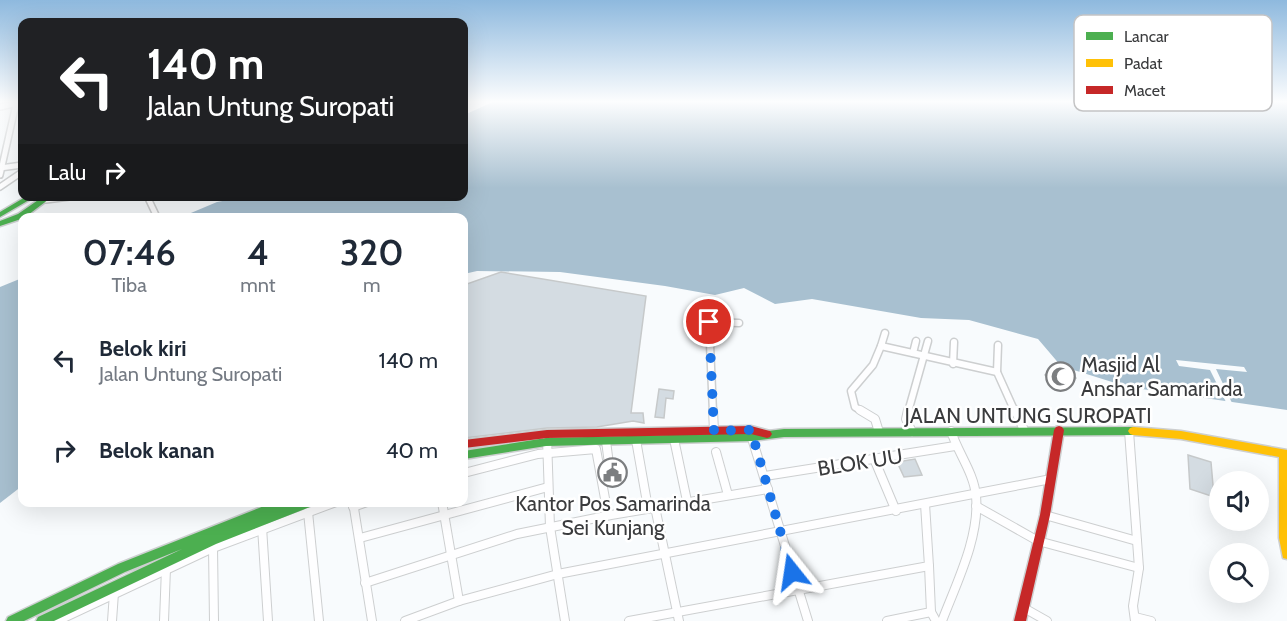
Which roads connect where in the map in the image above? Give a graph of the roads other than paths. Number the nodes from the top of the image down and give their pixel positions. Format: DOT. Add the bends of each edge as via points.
graph roads {
  1 [pos="10,130"];
  2 [pos="18,166"];
  3 [pos="1,168"];
  4 [pos="0,175"];
  5 [pos="18,175"];
  6 [pos="0,187"];
  7 [pos="18,199"];
  8 [pos="24,201"];
  9 [pos="44,201"];
  10 [pos="0,208"];
  11 [pos="26,213"];
  12 [pos="0,215"];
  13 [pos="18,217"];
  14 [pos="0,224"];
  15 [pos="691,315"];
  16 [pos="709,322"];
  17 [pos="739,323"];
  18 [pos="885,333"];
  19 [pos="916,341"];
  20 [pos="928,341"];
  21 [pos="954,342"];
  22 [pos="998,345"];
  23 [pos="881,346"];
  24 [pos="913,353"];
  25 [pos="925,356"];
  26 [pos="953,363"];
  27 [pos="997,372"];
  28 [pos="1024,430"];
  29 [pos="1059,430"];
  30 [pos="714,431"];
  31 [pos="951,431"];
  32 [pos="1129,431"];
  33 [pos="879,432"];
  34 [pos="912,432"];
  35 [pos="751,434"];
  36 [pos="547,438"];
  37 [pos="674,439"];
  38 [pos="636,440"];
  39 [pos="606,441"];
  40 [pos="468,444"];
  41 [pos="955,446"];
  42 [pos="716,452"];
  43 [pos="548,453"];
  44 [pos="1286,453"];
  45 [pos="468,454"];
  46 [pos="875,461"];
  47 [pos="609,464"];
  48 [pos="468,472"];
  49 [pos="765,476"];
  50 [pos="1051,478"];
  51 [pos="548,488"];
  52 [pos="768,489"];
  53 [pos="975,494"];
  54 [pos="728,495"];
  55 [pos="687,501"];
  56 [pos="925,504"];
  57 [pos="976,506"];
  58 [pos="274,507"];
  59 [pos="300,507"];
  60 [pos="322,507"];
  61 [pos="353,507"];
  62 [pos="443,507"];
  63 [pos="652,507"];
  64 [pos="896,511"];
  65 [pos="308,512"];
  66 [pos="608,515"];
  67 [pos="1045,515"];
  68 [pos="444,516"];
  69 [pos="262,525"];
  70 [pos="550,527"];
  71 [pos="781,532"];
  72 [pos="360,538"];
  73 [pos="1137,541"];
  74 [pos="1038,542"];
  75 [pos="213,544"];
  76 [pos="450,553"];
  77 [pos="1287,554"];
  78 [pos="667,555"];
  79 [pos="166,565"];
  80 [pos="929,566"];
  81 [pos="1139,568"];
  82 [pos="558,574"];
  83 [pos="365,583"];
  84 [pos="797,591"];
  85 [pos="114,593"];
  86 [pos="459,601"];
  87 [pos="42,606"];
  88 [pos="1024,608"];
  89 [pos="31,611"];
  90 [pos="435,611"];
  91 [pos="678,617"];
  92 [pos="933,618"];
  93 [pos="1135,619"];
  94 [pos="12,621"];
  95 [pos="31,621"];
  96 [pos="42,621"];
  97 [pos="57,621"];
  98 [pos="112,621"];
  99 [pos="164,621"];
  100 [pos="214,621"];
  101 [pos="268,621"];
  102 [pos="319,621"];
  103 [pos="372,621"];
  104 [pos="405,621"];
  105 [pos="436,621"];
  106 [pos="565,621"];
  107 [pos="629,621"];
  108 [pos="808,621"];
  109 [pos="887,621"];
  110 [pos="942,621"];
  111 [pos="1020,621"];
  112 [pos="1047,621"];
  113 [pos="1151,621"];
  1 -- 3 [label="street"];
  2 -- 3 [label="street"];
  3 -- 4 [label="street"];
  5 -- 6 [label="street"];
  7 -- 10 [label="main road"];
  8 -- 12 [label="main road"];
  9 -- 11 [label="main road"];
  13 -- 14 [label="main road"];
  15 -- 16 [label="street"];
  16 -- 17 [label="street"];
  16 -- 30 [label="street"];
  18 -- 23 [label="street"];
  19 -- 24 [label="street"];
  20 -- 25 [label="street"];
  21 -- 26 [label="street"];
  22 -- 27 [label="street"];
  23 -- 24 [label="street"];
  23 -- 33 [label="street" via="873,365 851,391 855,406 875,419"];
  24 -- 25 [label="street"];
  25 -- 26 [label="street"];
  25 -- 34 [label="street" via="906,419"];
  26 -- 27 [label="street"];
  27 -- 28 [label="street"];
  28 -- 29 [label="main road, JALAN UNTUNG SUROPATI"];
  28 -- 31 [label="main road, JALAN UNTUNG SUROPATI"];
  29 -- 32 [label="main road, JALAN UNTUNG SUROPATI"];
  29 -- 50 [label="main road"];
  30 -- 35 [label="main road, JALAN UNTUNG SUROPATI"];
  30 -- 36 [label="main road, JALAN UNTUNG SUROPATI"];
  31 -- 34 [label="main road, JALAN UNTUNG SUROPATI"];
  31 -- 41 [label="street"];
  32 -- 44 [label="main road, JALAN UNTUNG SUROPATI" via="1181,435"];
  32 -- 73 [label="street"];
  33 -- 34 [label="main road, JALAN UNTUNG SUROPATI"];
  33 -- 35 [label="main road, JALAN UNTUNG SUROPATI"];
  35 -- 37 [label="main road, JALAN UNTUNG SUROPATI"];
  35 -- 49 [label="street"];
  36 -- 39 [label="main road, JALAN UNTUNG SUROPATI"];
  36 -- 40 [label="main road, JALAN UNTUNG SUROPATI"];
  36 -- 43 [label="street"];
  36 -- 45 [label="main road, JALAN UNTUNG SUROPATI"];
  37 -- 38 [label="main road, JALAN UNTUNG SUROPATI"];
  37 -- 55 [label="street"];
  38 -- 39 [label="main road, JALAN UNTUNG SUROPATI"];
  38 -- 63 [label="street"];
  39 -- 47 [label="street"];
  41 -- 46 [label="street, BLOK UU"];
  41 -- 53 [label="street"];
  42 -- 54 [label="street"];
  43 -- 48 [label="street"];
  43 -- 51 [label="street"];
  43 -- 66 [label="street" via="596,449"];
  44 -- 77 [label="main road"];
  46 -- 49 [label="street, BLOK UU"];
  46 -- 64 [label="street"];
  49 -- 52 [label="street"];
  50 -- 53 [label="street"];
  50 -- 67 [label="main road"];
  51 -- 68 [label="street"];
  51 -- 70 [label="street"];
  52 -- 54 [label="street"];
  52 -- 71 [label="street"];
  53 -- 56 [label="street"];
  53 -- 57 [label="street"];
  54 -- 55 [label="street"];
  55 -- 63 [label="street"];
  56 -- 64 [label="street"];
  56 -- 80 [label="street"];
  57 -- 74 [label="street"];
  57 -- 110 [label="street" via="962,570"];
  58 -- 87 [label="main road" via="122,568"];
  59 -- 69 [label="main road"];
  60 -- 65 [label="street"];
  61 -- 72 [label="street"];
  62 -- 68 [label="street"];
  63 -- 66 [label="street"];
  63 -- 78 [label="street"];
  64 -- 71 [label="street"];
  65 -- 69 [label="street"];
  65 -- 102 [label="street"];
  66 -- 70 [label="street"];
  67 -- 73 [label="street"];
  67 -- 74 [label="main road"];
  68 -- 72 [label="street"];
  68 -- 76 [label="street"];
  69 -- 75 [label="main road"];
  69 -- 101 [label="street"];
  70 -- 76 [label="street"];
  70 -- 82 [label="street"];
  71 -- 78 [label="street"];
  71 -- 84 [label="street"];
  72 -- 83 [label="street"];
  73 -- 81 [label="street"];
  74 -- 81 [label="street"];
  74 -- 88 [label="main road"];
  75 -- 79 [label="main road"];
  75 -- 100 [label="street"];
  76 -- 83 [label="street"];
  76 -- 86 [label="street"];
  78 -- 82 [label="street"];
  78 -- 91 [label="street"];
  79 -- 85 [label="street"];
  79 -- 96 [label="main road"];
  79 -- 99 [label="street"];
  80 -- 84 [label="street"];
  80 -- 92 [label="street"];
  81 -- 93 [label="street" via="1134,589"];
  82 -- 86 [label="street"];
  82 -- 106 [label="street"];
  83 -- 103 [label="street"];
  84 -- 91 [label="street"];
  84 -- 108 [label="street"];
  85 -- 97 [label="street"];
  85 -- 98 [label="street"];
  86 -- 90 [label="street"];
  87 -- 89 [label="main road"];
  87 -- 96 [label="main road"];
  88 -- 111 [label="main road"];
  88 -- 112 [label="street"];
  89 -- 94 [label="main road"];
  89 -- 95 [label="main road"];
  90 -- 104 [label="street"];
  90 -- 105 [label="street"];
  91 -- 107 [label="street"];
  92 -- 109 [label="street"];
  93 -- 113 [label="street"];
}
